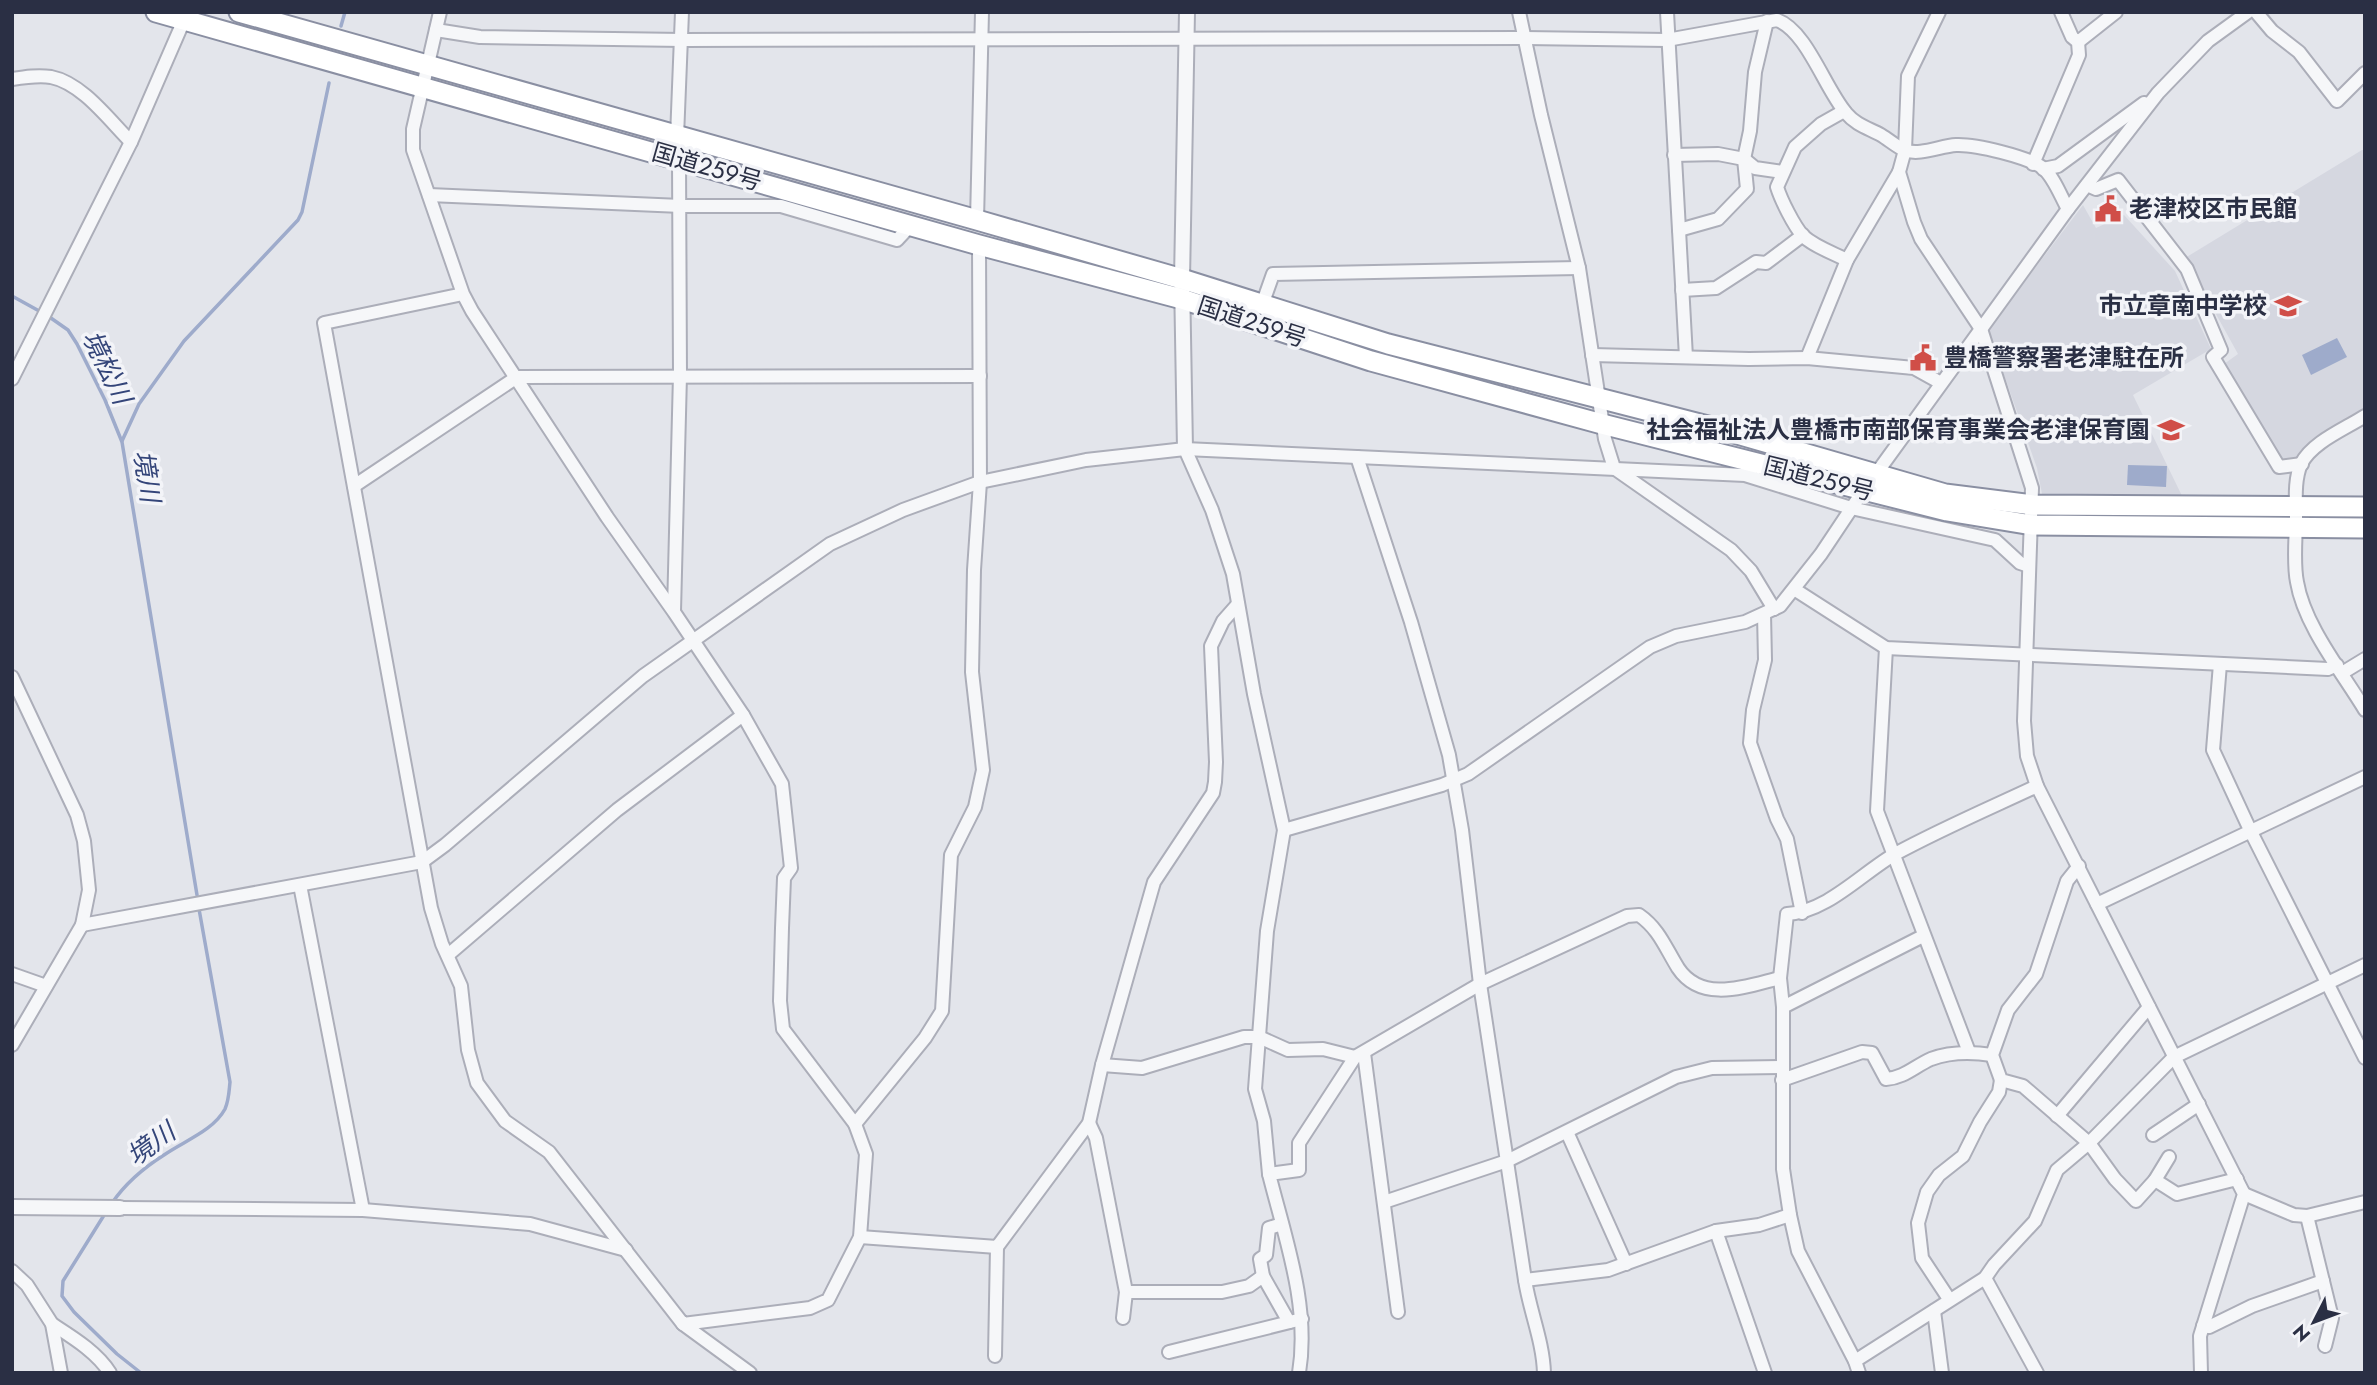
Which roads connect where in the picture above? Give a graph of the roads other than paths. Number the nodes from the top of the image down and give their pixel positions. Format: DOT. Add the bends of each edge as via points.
graph roads {
  1 [pos="156,12"];
  2 [pos="239,12"];
  3 [pos="440,12"];
  4 [pos="682,12"];
  5 [pos="982,12"];
  6 [pos="1186,12"];
  7 [pos="1519,12"];
  8 [pos="1667,12"];
  9 [pos="1940,12"];
  10 [pos="2060,12"];
  11 [pos="2116,12"];
  12 [pos="2248,12"];
  13 [pos="2256,12"];
  14 [pos="1775,18"];
  15 [pos="184,20"];
  16 [pos="436,30"];
  17 [pos="982,38"];
  18 [pos="1187,38"];
  19 [pos="1525,38"];
  20 [pos="682,40"];
  21 [pos="1667,40"];
  22 [pos="2078,42"];
  23 [pos="427,65"];
  24 [pos="2365,73"];
  25 [pos="12,79"];
  26 [pos="422,86"];
  27 [pos="2158,93"];
  28 [pos="1844,111"];
  29 [pos="677,137"];
  30 [pos="131,142"];
  31 [pos="1905,150"];
  32 [pos="1674,155"];
  33 [pos="679,159"];
  34 [pos="1744,159"];
  35 [pos="2038,166"];
  36 [pos="1783,172"];
  37 [pos="1899,172"];
  38 [pos="2087,185"];
  39 [pos="429,195"];
  40 [pos="681,206"];
  41 [pos="2068,209"];
  42 [pos="976,220"];
  43 [pos="911,225"];
  44 [pos="1679,230"];
  45 [pos="1802,235"];
  46 [pos="979,245"];
  47 [pos="1847,260"];
  48 [pos="1579,268"];
  49 [pos="1182,289"];
  50 [pos="1682,290"];
  51 [pos="463,294"];
  52 [pos="1262,305"];
  53 [pos="1981,328"];
  54 [pos="1592,355"];
  55 [pos="1686,357"];
  56 [pos="1807,358"];
  57 [pos="680,375"];
  58 [pos="980,376"];
  59 [pos="517,377"];
  60 [pos="12,379"];
  61 [pos="1941,383"];
  62 [pos="1597,398"];
  63 [pos="2365,416"];
  64 [pos="1602,424"];
  65 [pos="1185,449"];
  66 [pos="1357,457"];
  67 [pos="2301,464"];
  68 [pos="1881,467"];
  69 [pos="1614,468"];
  70 [pos="980,482"];
  71 [pos="354,486"];
  72 [pos="1854,504"];
  73 [pos="2296,506"];
  74 [pos="2365,507"];
  75 [pos="2032,515"];
  76 [pos="2365,528"];
  77 [pos="2296,529"];
  78 [pos="2029,566"];
  79 [pos="1794,590"];
  80 [pos="1238,604"];
  81 [pos="674,611"];
  82 [pos="1769,611"];
  83 [pos="693,640"];
  84 [pos="1886,648"];
  85 [pos="2027,656"];
  86 [pos="2365,659"];
  87 [pos="2220,664"];
  88 [pos="2340,669"];
  89 [pos="12,677"];
  90 [pos="2365,710"];
  91 [pos="743,715"];
  92 [pos="2365,777"];
  93 [pos="1454,780"];
  94 [pos="2038,786"];
  95 [pos="1284,830"];
  96 [pos="2251,832"];
  97 [pos="1894,855"];
  98 [pos="422,862"];
  99 [pos="2079,866"];
  100 [pos="300,885"];
  101 [pos="2098,904"];
  102 [pos="1802,913"];
  103 [pos="82,925"];
  104 [pos="1923,936"];
  105 [pos="448,955"];
  106 [pos="2365,965"];
  107 [pos="12,974"];
  108 [pos="1780,978"];
  109 [pos="2327,983"];
  110 [pos="1479,984"];
  111 [pos="46,986"];
  112 [pos="1783,1007"];
  113 [pos="2148,1007"];
  114 [pos="1259,1037"];
  115 [pos="12,1045"];
  116 [pos="1969,1052"];
  117 [pos="1359,1055"];
  118 [pos="1992,1055"];
  119 [pos="2174,1057"];
  120 [pos="2365,1058"];
  121 [pos="1102,1065"];
  122 [pos="1782,1074"];
  123 [pos="2001,1080"];
  124 [pos="2199,1104"];
  125 [pos="2057,1116"];
  126 [pos="1090,1123"];
  127 [pos="855,1124"];
  128 [pos="1567,1132"];
  129 [pos="2153,1135"];
  130 [pos="2089,1143"];
  131 [pos="2169,1157"];
  132 [pos="1507,1161"];
  133 [pos="1269,1174"];
  134 [pos="2236,1179"];
  135 [pos="2155,1180"];
  136 [pos="2244,1194"];
  137 [pos="1384,1202"];
  138 [pos="2365,1202"];
  139 [pos="12,1207"];
  140 [pos="120,1208"];
  141 [pos="363,1209"];
  142 [pos="1790,1214"];
  143 [pos="2307,1216"];
  144 [pos="1282,1224"];
  145 [pos="1716,1231"];
  146 [pos="860,1237"];
  147 [pos="997,1247"];
  148 [pos="626,1250"];
  149 [pos="1626,1264"];
  150 [pos="12,1271"];
  151 [pos="1263,1276"];
  152 [pos="1985,1278"];
  153 [pos="1525,1280"];
  154 [pos="2323,1281"];
  155 [pos="1126,1292"];
  156 [pos="1950,1299"];
  157 [pos="1934,1311"];
  158 [pos="1398,1312"];
  159 [pos="1123,1318"];
  160 [pos="1296,1321"];
  161 [pos="52,1324"];
  162 [pos="683,1324"];
  163 [pos="2203,1326"];
  164 [pos="2325,1346"];
  165 [pos="1169,1352"];
  166 [pos="995,1356"];
  167 [pos="1857,1367"];
  168 [pos="61,1373"];
  169 [pos="110,1373"];
  170 [pos="750,1373"];
  171 [pos="1299,1373"];
  172 [pos="1544,1373"];
  173 [pos="1765,1373"];
  174 [pos="1942,1373"];
  175 [pos="2037,1373"];
  176 [pos="2201,1373"];
  1 -- 15 [label="highway, 国道259号"];
  2 -- 23 [label="highway, 国道259号"];
  3 -- 16 [label="street"];
  4 -- 20 [label="street"];
  5 -- 17 [label="street"];
  6 -- 18 [label="street"];
  7 -- 19 [label="street"];
  8 -- 21 [label="street"];
  9 -- 31 [label="street" via="1908,76"];
  10 -- 22 [label="street"];
  11 -- 22 [label="street"];
  12 -- 27 [label="street" via="2208,41"];
  13 -- 24 [label="street" via="2299,52 2337,101"];
  14 -- 21 [label="street"];
  14 -- 28 [label="street" via="1797,36"];
  14 -- 34 [label="street" via="1755,72"];
  15 -- 26 [label="highway, 国道259号"];
  15 -- 30 [label="street"];
  16 -- 20 [label="street" via="480,37"];
  16 -- 23 [label="street"];
  17 -- 18 [label="street"];
  17 -- 20 [label="street"];
  17 -- 42 [label="street"];
  18 -- 19 [label="street"];
  18 -- 49 [label="street"];
  19 -- 21 [label="street"];
  19 -- 48 [label="street"];
  20 -- 29 [label="street"];
  21 -- 32 [label="street"];
  22 -- 35 [label="street" via="2079,55"];
  23 -- 26 [label="street"];
  23 -- 29 [label="highway, 国道259号"];
  25 -- 30 [label="street" via="36,76 73,86"];
  26 -- 33 [label="highway, 国道259号"];
  26 -- 39 [label="street" via="413,150"];
  27 -- 35 [label="street" via="2058,166"];
  27 -- 38 [label="street"];
  28 -- 31 [label="street" via="1858,125"];
  28 -- 36 [label="street" via="1795,147"];
  29 -- 42 [label="highway, 国道259号"];
  30 -- 60 [label="street"];
  31 -- 35 [label="street" via="1985,147"];
  31 -- 37 [label="street"];
  32 -- 34 [label="street" via="1718,154"];
  32 -- 44 [label="street"];
  33 -- 40 [label="street"];
  33 -- 43 [label="highway, 国道259号"];
  34 -- 36 [label="street" via="1755,168"];
  34 -- 44 [label="street" via="1748,189 1718,219"];
  35 -- 41 [label="street"];
  36 -- 45 [label="street" via="1777,187 1780,197"];
  37 -- 47 [label="street"];
  37 -- 53 [label="street" via="1922,239"];
  38 -- 41 [label="street"];
  38 -- 67 [label="street" via="2095,189 2118,180 2188,269 2221,351 2213,357 2279,467"];
  39 -- 40 [label="street"];
  39 -- 51 [label="street"];
  40 -- 43 [label="street" via="781,206 897,240"];
  40 -- 57 [label="street"];
  41 -- 53 [label="street"];
  42 -- 49 [label="highway, 国道259号"];
  43 -- 46 [label="highway, 国道259号"];
  44 -- 50 [label="street"];
  45 -- 47 [label="street"];
  45 -- 50 [label="street" via="1766,263 1756,262 1716,288"];
  46 -- 49 [label="highway, 国道259号"];
  46 -- 58 [label="street"];
  47 -- 56 [label="street"];
  48 -- 52 [label="street" via="1273,274"];
  48 -- 54 [label="street"];
  49 -- 52 [label="highway, 国道259号"];
  49 -- 64 [label="highway, 国道259号" via="1371,361"];
  49 -- 65 [label="street"];
  50 -- 55 [label="street"];
  51 -- 59 [label="street"];
  51 -- 71 [label="street" via="324,323"];
  52 -- 62 [label="highway, 国道259号" via="1388,344"];
  53 -- 61 [label="street"];
  53 -- 75 [label="street" via="2027,467"];
  54 -- 55 [label="street"];
  54 -- 62 [label="street"];
  55 -- 56 [label="street"];
  56 -- 61 [label="street" via="1914,368"];
  57 -- 58 [label="street"];
  57 -- 59 [label="street"];
  57 -- 81 [label="street"];
  58 -- 70 [label="street"];
  59 -- 71 [label="street"];
  59 -- 81 [label="street"];
  61 -- 68 [label="street"];
  62 -- 64 [label="street"];
  62 -- 75 [label="highway, 国道259号"];
  63 -- 67 [label="street" via="2312,450"];
  64 -- 69 [label="street"];
  64 -- 75 [label="highway, 国道259号" via="1947,511"];
  65 -- 66 [label="street"];
  65 -- 70 [label="street" via="1086,460"];
  65 -- 80 [label="street" via="1212,510"];
  66 -- 69 [label="street"];
  66 -- 93 [label="street" via="1411,622"];
  67 -- 73 [label="street"];
  69 -- 72 [label="street" via="1745,475"];
  69 -- 82 [label="street" via="1731,550 1751,571"];
  70 -- 83 [label="street" via="903,510 830,544"];
  70 -- 127 [label="street" via="972,672 983,770 975,807 951,855 942,1011"];
  71 -- 98 [label="street"];
  72 -- 78 [label="street" via="1995,540 2020,564"];
  72 -- 79 [label="street"];
  73 -- 74 [label="highway, 国道259号"];
  73 -- 75 [label="highway, 国道259号"];
  73 -- 77 [label="street"];
  75 -- 77 [label="highway, 国道259号"];
  75 -- 78 [label="street"];
  76 -- 77 [label="highway, 国道259号"];
  77 -- 88 [label="street" via="2296,582 2313,625"];
  78 -- 85 [label="street"];
  79 -- 82 [label="street"];
  79 -- 84 [label="street"];
  80 -- 95 [label="street"];
  80 -- 121 [label="street" via="1211,646 1213,793 1154,882"];
  81 -- 83 [label="street"];
  82 -- 93 [label="street" via="1745,622 1676,636 1650,647"];
  82 -- 102 [label="street" via="1751,743 1793,857"];
  83 -- 91 [label="street"];
  83 -- 98 [label="street" via="643,676"];
  84 -- 85 [label="street"];
  84 -- 97 [label="street" via="1877,811"];
  85 -- 87 [label="street"];
  85 -- 94 [label="street" via="2024,721 2027,756"];
  86 -- 88 [label="street"];
  87 -- 88 [label="street"];
  87 -- 96 [label="street" via="2213,750"];
  88 -- 90 [label="street"];
  89 -- 103 [label="street" via="66,788 84,841 89,890"];
  91 -- 105 [label="street" via="617,810"];
  91 -- 127 [label="street" via="782,784 791,868 784,878 782,915 783,1029"];
  92 -- 96 [label="street"];
  93 -- 95 [label="street"];
  93 -- 110 [label="street"];
  94 -- 97 [label="street"];
  94 -- 99 [label="street"];
  95 -- 114 [label="street" via="1267,931"];
  96 -- 101 [label="street"];
  96 -- 109 [label="street"];
  97 -- 102 [label="street"];
  97 -- 104 [label="street"];
  98 -- 100 [label="street"];
  98 -- 105 [label="street" via="431,908"];
  99 -- 101 [label="street"];
  99 -- 118 [label="street" via="2067,881 2036,974 2008,1010"];
  100 -- 103 [label="street"];
  100 -- 141 [label="street"];
  101 -- 113 [label="street"];
  102 -- 108 [label="street" via="1787,914"];
  103 -- 111 [label="street"];
  104 -- 112 [label="street"];
  104 -- 116 [label="street"];
  105 -- 148 [label="street" via="461,986 468,1050 477,1083 505,1121 549,1152"];
  106 -- 109 [label="street"];
  107 -- 111 [label="street"];
  108 -- 110 [label="street" via="1728,991 1711,990 1680,970 1653,925 1640,915 1627,916"];
  108 -- 112 [label="street"];
  109 -- 119 [label="street"];
  109 -- 120 [label="street"];
  110 -- 117 [label="street"];
  110 -- 132 [label="street"];
  111 -- 115 [label="street"];
  112 -- 122 [label="street"];
  113 -- 119 [label="street"];
  113 -- 125 [label="street"];
  114 -- 117 [label="street" via="1288,1050"];
  114 -- 121 [label="street" via="1244,1037 1142,1068"];
  114 -- 133 [label="street" via="1255,1088 1265,1121"];
  116 -- 118 [label="street"];
  116 -- 122 [label="street" via="1933,1059 1897,1079 1886,1079 1872,1053 1862,1052"];
  117 -- 133 [label="street" via="1299,1143 1299,1170"];
  117 -- 137 [label="street"];
  118 -- 123 [label="street"];
  119 -- 124 [label="street"];
  119 -- 130 [label="street"];
  121 -- 126 [label="street"];
  122 -- 128 [label="street" via="1712,1068 1676,1077"];
  122 -- 142 [label="street" via="1783,1169"];
  123 -- 125 [label="street" via="2023,1086"];
  123 -- 156 [label="street" via="1963,1156 1939,1175 1927,1192 1918,1223 1922,1258"];
  124 -- 129 [label="street"];
  124 -- 134 [label="street"];
  125 -- 130 [label="street"];
  126 -- 147 [label="street"];
  126 -- 155 [label="street"];
  127 -- 146 [label="street" via="866,1154"];
  128 -- 132 [label="street"];
  128 -- 149 [label="street"];
  130 -- 135 [label="street" via="2136,1201"];
  130 -- 152 [label="street" via="2057,1170 2035,1221"];
  131 -- 135 [label="street"];
  132 -- 137 [label="street"];
  132 -- 153 [label="street"];
  133 -- 144 [label="street"];
  134 -- 135 [label="street" via="2177,1194"];
  134 -- 136 [label="street"];
  136 -- 143 [label="street"];
  136 -- 163 [label="street"];
  137 -- 158 [label="street"];
  138 -- 143 [label="street"];
  139 -- 140 [label="street"];
  140 -- 141 [label="street"];
  141 -- 148 [label="street" via="530,1224"];
  142 -- 145 [label="street" via="1759,1225"];
  142 -- 167 [label="street" via="1798,1251"];
  143 -- 154 [label="street"];
  144 -- 151 [label="street" via="1269,1228 1266,1255 1260,1259"];
  144 -- 160 [label="street" via="1296,1281"];
  145 -- 149 [label="street"];
  145 -- 173 [label="street"];
  146 -- 147 [label="street"];
  146 -- 162 [label="street" via="828,1300 810,1308"];
  147 -- 166 [label="street"];
  148 -- 162 [label="street"];
  149 -- 153 [label="street"];
  150 -- 161 [label="street" via="27,1285"];
  151 -- 155 [label="street" via="1249,1286 1222,1292"];
  151 -- 160 [label="street"];
  152 -- 156 [label="street"];
  152 -- 175 [label="street"];
  153 -- 172 [label="street" via="1543,1348"];
  154 -- 163 [label="street"];
  154 -- 164 [label="street" via="2332,1318"];
  155 -- 159 [label="street"];
  156 -- 157 [label="street"];
  157 -- 167 [label="street"];
  157 -- 174 [label="street"];
  160 -- 165 [label="street"];
  160 -- 171 [label="street" via="1304,1348"];
  161 -- 168 [label="street"];
  161 -- 169 [label="street" via="104,1363"];
  162 -- 170 [label="street"];
  163 -- 176 [label="street"];
}
